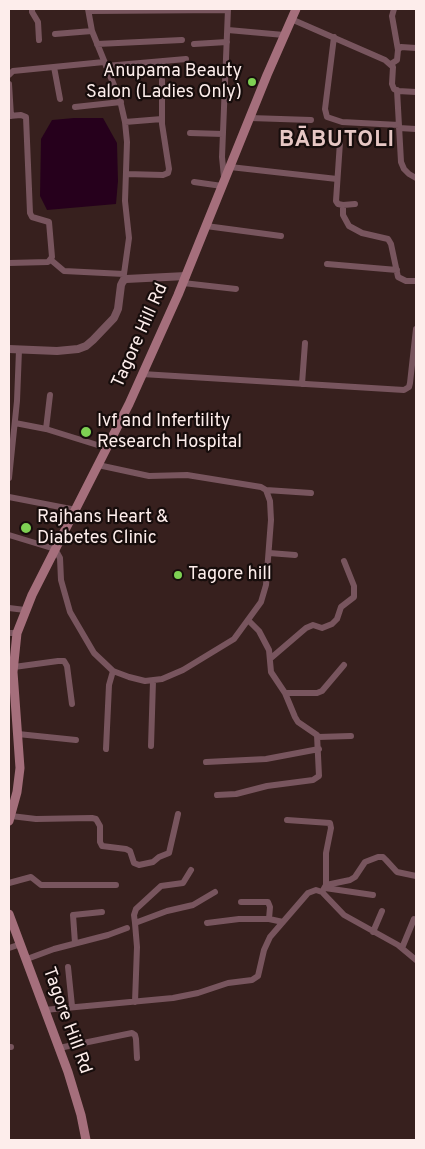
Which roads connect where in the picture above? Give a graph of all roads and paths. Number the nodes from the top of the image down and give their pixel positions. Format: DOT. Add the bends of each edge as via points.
graph roads {
  1 [pos="32,9"];
  2 [pos="228,9"];
  3 [pos="296,9"];
  4 [pos="394,9"];
  5 [pos="88,10"];
  6 [pos="291,19"];
  7 [pos="228,30"];
  8 [pos="92,31"];
  9 [pos="55,34"];
  10 [pos="284,35"];
  11 [pos="334,37"];
  12 [pos="40,40"];
  13 [pos="182,40"];
  14 [pos="227,42"];
  15 [pos="97,44"];
  16 [pos="194,44"];
  17 [pos="416,48"];
  18 [pos="398,50"];
  19 [pos="186,59"];
  20 [pos="105,64"];
  21 [pos="391,64"];
  22 [pos="54,67"];
  23 [pos="9,75"];
  24 [pos="162,80"];
  25 [pos="9,84"];
  26 [pos="397,90"];
  27 [pos="416,92"];
  28 [pos="60,99"];
  29 [pos="121,102"];
  30 [pos="75,107"];
  31 [pos="10,116"];
  32 [pos="162,118"];
  33 [pos="250,118"];
  34 [pos="311,120"];
  35 [pos="125,122"];
  36 [pos="399,127"];
  37 [pos="416,129"];
  38 [pos="190,133"];
  39 [pos="223,134"];
  40 [pos="340,142"];
  41 [pos="230,167"];
  42 [pos="126,174"];
  43 [pos="416,178"];
  44 [pos="337,179"];
  45 [pos="194,182"];
  46 [pos="223,183"];
  47 [pos="355,204"];
  48 [pos="343,205"];
  49 [pos="206,226"];
  50 [pos="281,236"];
  51 [pos="51,260"];
  52 [pos="9,263"];
  53 [pos="327,264"];
  54 [pos="397,270"];
  55 [pos="123,278"];
  56 [pos="184,280"];
  57 [pos="416,281"];
  58 [pos="236,289"];
  59 [pos="416,328"];
  60 [pos="305,342"];
  61 [pos="9,349"];
  62 [pos="19,350"];
  63 [pos="414,360"];
  64 [pos="142,374"];
  65 [pos="413,383"];
  66 [pos="302,384"];
  67 [pos="50,395"];
  68 [pos="15,423"];
  69 [pos="46,429"];
  70 [pos="107,448"];
  71 [pos="98,465"];
  72 [pos="9,478"];
  73 [pos="266,490"];
  74 [pos="311,493"];
  75 [pos="9,497"];
  76 [pos="76,510"];
  77 [pos="9,535"];
  78 [pos="55,549"];
  79 [pos="269,553"];
  80 [pos="295,555"];
  81 [pos="344,561"];
  82 [pos="9,608"];
  83 [pos="26,610"];
  84 [pos="248,620"];
  85 [pos="13,633"];
  86 [pos="271,658"];
  87 [pos="12,665"];
  88 [pos="344,666"];
  89 [pos="113,671"];
  90 [pos="153,681"];
  91 [pos="285,693"];
  92 [pos="12,697"];
  93 [pos="72,704"];
  94 [pos="18,734"];
  95 [pos="351,736"];
  96 [pos="318,737"];
  97 [pos="76,740"];
  98 [pos="151,746"];
  99 [pos="106,749"];
  100 [pos="319,749"];
  101 [pos="206,762"];
  102 [pos="217,795"];
  103 [pos="178,814"];
  104 [pos="10,819"];
  105 [pos="287,820"];
  106 [pos="191,870"];
  107 [pos="416,876"];
  108 [pos="9,883"];
  109 [pos="116,885"];
  110 [pos="324,888"];
  111 [pos="215,892"];
  112 [pos="373,895"];
  113 [pos="241,902"];
  114 [pos="382,911"];
  115 [pos="102,912"];
  116 [pos="9,914"];
  117 [pos="269,919"];
  118 [pos="414,919"];
  119 [pos="283,922"];
  120 [pos="135,923"];
  121 [pos="207,923"];
  122 [pos="127,928"];
  123 [pos="11,929"];
  124 [pos="373,932"];
  125 [pos="75,943"];
  126 [pos="21,944"];
  127 [pos="9,948"];
  128 [pos="402,948"];
  129 [pos="413,954"];
  130 [pos="27,959"];
  131 [pos="416,960"];
  132 [pos="68,968"];
  133 [pos="135,1002"];
  134 [pos="72,1006"];
  135 [pos="44,1010"];
  136 [pos="59,1048"];
  137 [pos="137,1058"];
  138 [pos="86,1140"];
  1 -- 12 [label="street" via="38,22"];
  2 -- 5 [label="street"];
  2 -- 7 [label="street"];
  3 -- 6 [label="main road, Tagore Hill Rd"];
  4 -- 18 [label="street" via="392,16"];
  5 -- 8 [label="street"];
  6 -- 10 [label="main road, Tagore Hill Rd"];
  6 -- 11 [label="street"];
  7 -- 10 [label="street"];
  7 -- 14 [label="street"];
  8 -- 9 [label="street"];
  8 -- 15 [label="street"];
  10 -- 33 [label="main road, Tagore Hill Rd"];
  11 -- 21 [label="street"];
  11 -- 36 [label="street" via="325,109 327,117 342,122"];
  13 -- 15 [label="street"];
  14 -- 16 [label="street"];
  14 -- 39 [label="street"];
  15 -- 20 [label="street"];
  17 -- 18 [label="street" via="401,47"];
  18 -- 21 [label="street" via="397,60"];
  19 -- 20 [label="street"];
  20 -- 22 [label="street"];
  20 -- 29 [label="street"];
  21 -- 26 [label="street" via="394,70 392,84"];
  22 -- 23 [label="street" via="13,71"];
  22 -- 28 [label="street"];
  24 -- 32 [label="street"];
  25 -- 31 [label="street"];
  26 -- 27 [label="street"];
  26 -- 36 [label="street"];
  29 -- 30 [label="street"];
  29 -- 35 [label="street"];
  31 -- 51 [label="street" via="26,117 29,208 32,217 49,222"];
  32 -- 35 [label="street"];
  32 -- 42 [label="street" via="168,173"];
  33 -- 34 [label="street"];
  33 -- 41 [label="main road, Tagore Hill Rd"];
  35 -- 42 [label="street"];
  36 -- 37 [label="street"];
  36 -- 43 [label="street" via="401,162 404,169"];
  38 -- 39 [label="street"];
  39 -- 46 [label="street"];
  40 -- 44 [label="street"];
  41 -- 44 [label="street"];
  41 -- 46 [label="main road, Tagore Hill Rd"];
  42 -- 55 [label="street" via="129,238"];
  44 -- 48 [label="street" via="336,201"];
  45 -- 46 [label="street"];
  46 -- 49 [label="main road, Tagore Hill Rd"];
  47 -- 48 [label="street"];
  48 -- 54 [label="street" via="348,226 388,240"];
  49 -- 50 [label="street"];
  49 -- 56 [label="main road, Tagore Hill Rd"];
  51 -- 52 [label="street"];
  51 -- 55 [label="street" via="64,271"];
  53 -- 54 [label="street"];
  54 -- 57 [label="street" via="402,280"];
  55 -- 56 [label="street"];
  55 -- 62 [label="street" via="116,313 86,346 69,351"];
  56 -- 58 [label="street"];
  56 -- 64 [label="main road, Tagore Hill Rd"];
  59 -- 63 [label="street"];
  60 -- 66 [label="street"];
  61 -- 62 [label="street"];
  62 -- 68 [label="street"];
  63 -- 65 [label="street"];
  64 -- 66 [label="street"];
  64 -- 70 [label="main road, Tagore Hill Rd"];
  65 -- 66 [label="street" via="398,390"];
  67 -- 69 [label="street"];
  68 -- 69 [label="street"];
  68 -- 72 [label="street"];
  69 -- 70 [label="street"];
  70 -- 71 [label="main road, Tagore Hill Rd"];
  71 -- 73 [label="street" via="149,476 187,475"];
  71 -- 76 [label="main road, Tagore Hill Rd"];
  73 -- 74 [label="street"];
  73 -- 79 [label="street" via="272,520"];
  75 -- 76 [label="street"];
  76 -- 78 [label="main road, Tagore Hill Rd"];
  77 -- 78 [label="street"];
  78 -- 83 [label="main road, Tagore Hill Rd"];
  78 -- 89 [label="street" via="60,558 61,580 72,618 94,653"];
  79 -- 80 [label="street"];
  79 -- 84 [label="street" via="264,594"];
  81 -- 86 [label="street" via="354,586 354,597 341,607 332,624 326,628 306,628"];
  82 -- 83 [label="street"];
  83 -- 85 [label="main road, Tagore Hill Rd"];
  84 -- 86 [label="street" via="259,631"];
  84 -- 90 [label="street" via="227,644 175,674"];
  85 -- 87 [label="main road, Tagore Hill Rd"];
  86 -- 91 [label="street" via="271,672"];
  87 -- 92 [label="main road, Tagore Hill Rd"];
  87 -- 93 [label="street" via="66,662"];
  88 -- 91 [label="street" via="322,692"];
  89 -- 90 [label="street"];
  89 -- 99 [label="street"];
  90 -- 98 [label="street"];
  91 -- 96 [label="street" via="298,722"];
  92 -- 94 [label="main road, Tagore Hill Rd"];
  94 -- 97 [label="street"];
  94 -- 104 [label="main road, Tagore Hill Rd" via="19,781"];
  95 -- 96 [label="street"];
  96 -- 100 [label="street"];
  100 -- 101 [label="street" via="266,759"];
  100 -- 102 [label="street" via="320,772 317,779"];
  103 -- 104 [label="street" via="169,853 154,862 139,865 134,863 130,851 102,846 96,819"];
  105 -- 110 [label="street" via="330,823"];
  106 -- 120 [label="street" via="183,883 162,886 142,904 134,912"];
  107 -- 110 [label="street" via="397,872 386,860 378,857 365,862 350,880"];
  108 -- 109 [label="street" via="31,877 41,885"];
  110 -- 112 [label="street"];
  110 -- 119 [label="street" via="308,893"];
  110 -- 124 [label="street" via="344,915"];
  111 -- 120 [label="street" via="193,905 167,910"];
  113 -- 117 [label="street" via="268,902"];
  114 -- 124 [label="street"];
  115 -- 125 [label="street" via="73,915"];
  116 -- 123 [label="main road, Tagore Hill Rd"];
  117 -- 119 [label="street"];
  117 -- 121 [label="street"];
  118 -- 128 [label="street"];
  119 -- 133 [label="street" via="266,944 260,971 252,980"];
  120 -- 133 [label="street"];
  122 -- 125 [label="street"];
  123 -- 126 [label="main road, Tagore Hill Rd"];
  124 -- 128 [label="street"];
  125 -- 130 [label="street"];
  126 -- 127 [label="street"];
  126 -- 130 [label="main road, Tagore Hill Rd"];
  128 -- 129 [label="street"];
  129 -- 131 [label="street"];
  130 -- 135 [label="main road, Tagore Hill Rd"];
  132 -- 134 [label="street"];
  133 -- 134 [label="street"];
  134 -- 135 [label="street"];
  135 -- 136 [label="main road, Tagore Hill Rd"];
  136 -- 137 [label="street" via="132,1033 136,1039"];
  136 -- 138 [label="main road, Tagore Hill Rd" via="81,1114"];
}
